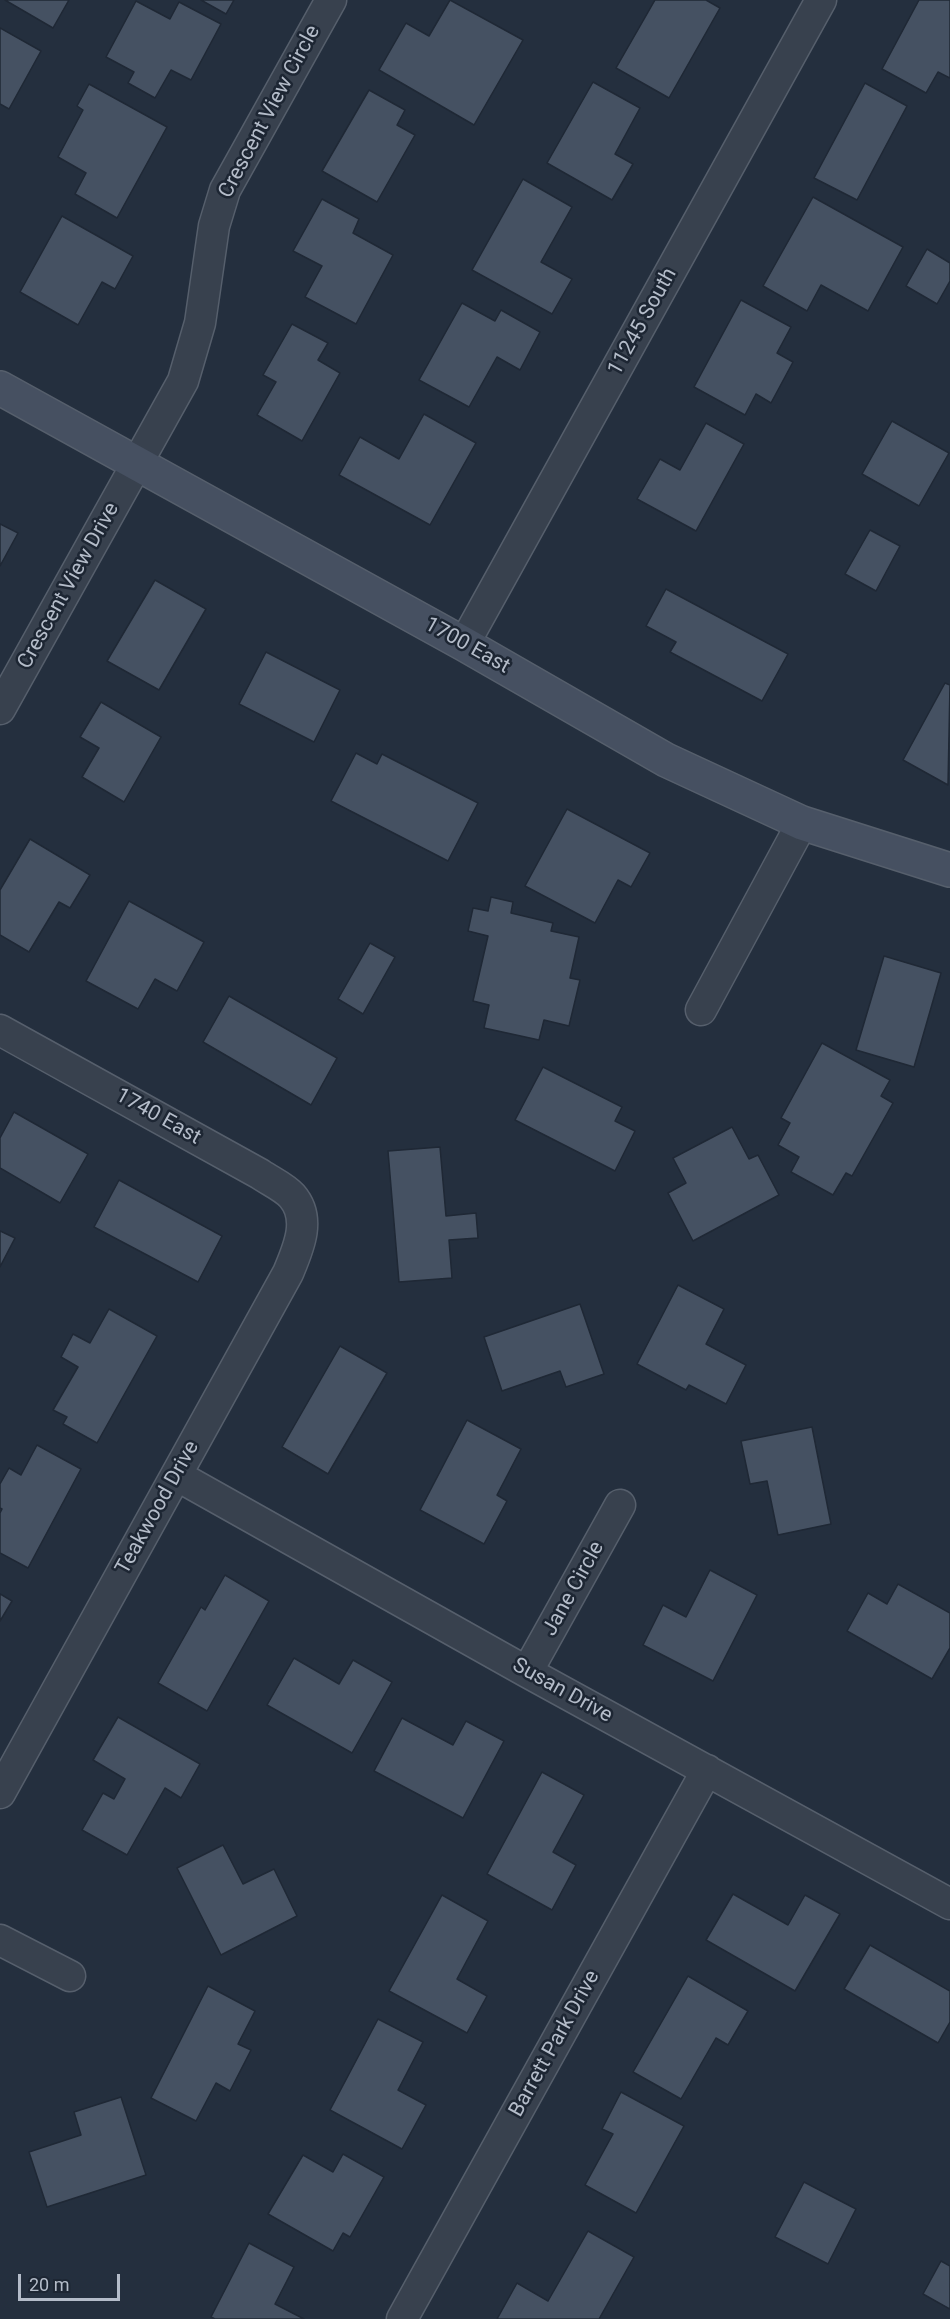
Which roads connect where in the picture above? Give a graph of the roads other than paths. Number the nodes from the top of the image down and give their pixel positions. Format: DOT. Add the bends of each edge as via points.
graph roads {
  1 [pos="331,0"];
  2 [pos="821,0"];
  3 [pos="0,388"];
  4 [pos="138,462"];
  5 [pos="464,644"];
  6 [pos="0,709"];
  7 [pos="802,823"];
  8 [pos="950,870"];
  9 [pos="701,1010"];
  10 [pos="0,1030"];
  11 [pos="303,1219"];
  12 [pos="176,1475"];
  13 [pos="620,1506"];
  14 [pos="527,1672"];
  15 [pos="707,1770"];
  16 [pos="0,1793"];
  17 [pos="950,1904"];
  18 [pos="0,1940"];
  19 [pos="70,1976"];
  20 [pos="402,2319"];
  1 -- 4 [label="street, Crescent View Circle" via="225,190 214,226 194,347 183,381"];
  2 -- 5 [label="street, 11245 South"];
  3 -- 4 [label="main road, 1700 East"];
  4 -- 5 [label="main road, 1700 East"];
  4 -- 6 [label="street, Crescent View Drive"];
  5 -- 7 [label="main road, 1700 East" via="666,760"];
  7 -- 8 [label="main road, 1700 East"];
  7 -- 9 [label="street"];
  10 -- 11 [label="street, 1740 East" via="260,1174 292,1196"];
  11 -- 12 [label="street, Teakwood Drive" via="299,1246 288,1273"];
  12 -- 14 [label="street, Susan Drive"];
  12 -- 16 [label="street, Teakwood Drive"];
  13 -- 14 [label="street, Jane Circle"];
  14 -- 15 [label="street, Susan Drive"];
  15 -- 17 [label="street, Susan Drive"];
  15 -- 20 [label="street, Barrett Park Drive"];
  18 -- 19 [label="street"];
}
